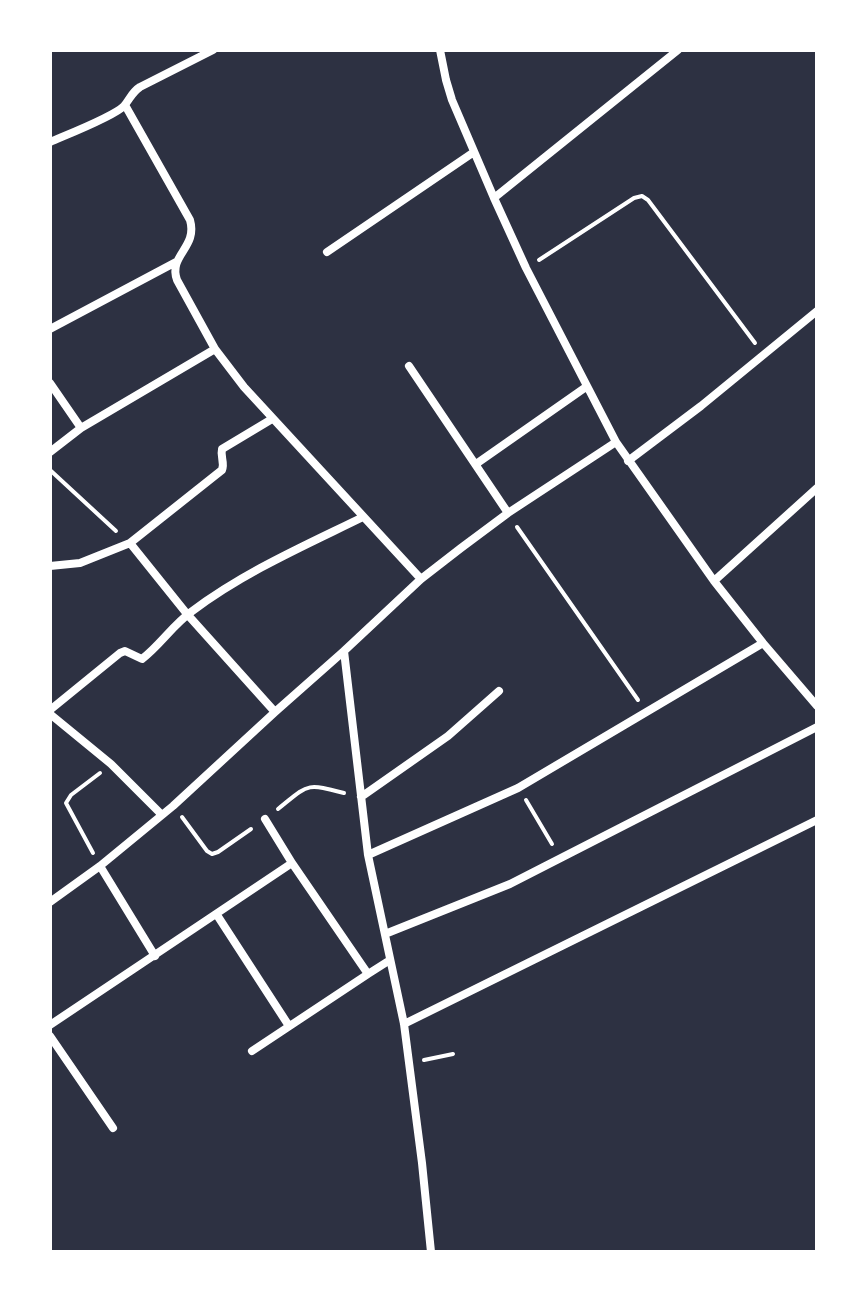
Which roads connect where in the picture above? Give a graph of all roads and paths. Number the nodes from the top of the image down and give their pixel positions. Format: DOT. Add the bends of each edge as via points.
graph roads {
  1 [pos="213,50"];
  2 [pos="440,50"];
  3 [pos="678,50"];
  4 [pos="125,105"];
  5 [pos="50,142"];
  6 [pos="474,152"];
  7 [pos="494,198"];
  8 [pos="327,252"];
  9 [pos="176,262"];
  10 [pos="526,268"];
  11 [pos="817,311"];
  12 [pos="50,329"];
  13 [pos="215,349"];
  14 [pos="764,355"];
  15 [pos="409,366"];
  16 [pos="50,383"];
  17 [pos="586,387"];
  18 [pos="272,419"];
  19 [pos="81,428"];
  20 [pos="616,442"];
  21 [pos="50,452"];
  22 [pos="628,461"];
  23 [pos="476,464"];
  24 [pos="50,470"];
  25 [pos="817,488"];
  26 [pos="508,513"];
  27 [pos="363,517"];
  28 [pos="130,543"];
  29 [pos="50,566"];
  30 [pos="421,579"];
  31 [pos="714,581"];
  32 [pos="187,614"];
  33 [pos="763,643"];
  34 [pos="344,651"];
  35 [pos="499,691"];
  36 [pos="817,706"];
  37 [pos="50,712"];
  38 [pos="275,712"];
  39 [pos="646,712"];
  40 [pos="817,727"];
  41 [pos="111,764"];
  42 [pos="518,788"];
  43 [pos="361,797"];
  44 [pos="173,806"];
  45 [pos="162,815"];
  46 [pos="265,819"];
  47 [pos="817,820"];
  48 [pos="368,855"];
  49 [pos="561,859"];
  50 [pos="292,863"];
  51 [pos="100,866"];
  52 [pos="50,902"];
  53 [pos="217,915"];
  54 [pos="385,934"];
  55 [pos="155,956"];
  56 [pos="390,960"];
  57 [pos="368,974"];
  58 [pos="404,1024"];
  59 [pos="50,1025"];
  60 [pos="289,1026"];
  61 [pos="50,1036"];
  62 [pos="252,1051"];
  63 [pos="453,1054"];
  64 [pos="408,1063"];
  65 [pos="113,1128"];
  66 [pos="431,1252"];
  1 -- 4 [label="street" via="132,92"];
  2 -- 6 [label="street" via="452,100"];
  3 -- 7 [label="street"];
  4 -- 5 [label="street"];
  4 -- 9 [label="street" via="190,220 191,238"];
  6 -- 7 [label="street"];
  6 -- 8 [label="street"];
  7 -- 10 [label="street"];
  9 -- 12 [label="street"];
  9 -- 13 [label="street" via="177,280"];
  10 -- 14 [label="path" via="642,196"];
  10 -- 17 [label="street"];
  11 -- 14 [label="street"];
  13 -- 18 [label="street"];
  13 -- 19 [label="street"];
  14 -- 22 [label="street"];
  15 -- 23 [label="street"];
  16 -- 19 [label="street"];
  17 -- 20 [label="street"];
  17 -- 23 [label="street"];
  18 -- 27 [label="street"];
  18 -- 28 [label="street" via="222,449 222,470"];
  19 -- 21 [label="street"];
  20 -- 22 [label="street"];
  20 -- 26 [label="street"];
  22 -- 31 [label="street"];
  23 -- 26 [label="street"];
  24 -- 28 [label="path"];
  25 -- 31 [label="street"];
  26 -- 30 [label="street"];
  26 -- 39 [label="path"];
  27 -- 30 [label="street"];
  27 -- 32 [label="street" via="253,571"];
  28 -- 29 [label="street" via="80,563"];
  28 -- 32 [label="street"];
  30 -- 34 [label="street"];
  31 -- 33 [label="street"];
  32 -- 37 [label="street" via="142,659 120,653"];
  32 -- 38 [label="street"];
  33 -- 36 [label="street"];
  33 -- 39 [label="street"];
  34 -- 38 [label="street"];
  34 -- 43 [label="street"];
  35 -- 43 [label="street" via="448,736"];
  37 -- 41 [label="street"];
  38 -- 44 [label="street"];
  39 -- 42 [label="street"];
  40 -- 49 [label="street"];
  41 -- 45 [label="street"];
  41 -- 51 [label="path" via="66,803"];
  42 -- 48 [label="street"];
  42 -- 49 [label="path"];
  43 -- 46 [label="path" via="314,785"];
  43 -- 48 [label="street"];
  44 -- 45 [label="street"];
  44 -- 46 [label="path" via="212,854"];
  45 -- 51 [label="street"];
  46 -- 50 [label="street"];
  47 -- 58 [label="street"];
  48 -- 54 [label="street"];
  49 -- 54 [label="street"];
  50 -- 53 [label="street"];
  50 -- 57 [label="street"];
  51 -- 52 [label="street"];
  51 -- 55 [label="street"];
  53 -- 55 [label="street"];
  53 -- 60 [label="street"];
  54 -- 56 [label="street"];
  55 -- 59 [label="street"];
  56 -- 57 [label="street"];
  56 -- 58 [label="street"];
  57 -- 60 [label="street"];
  58 -- 64 [label="street"];
  60 -- 62 [label="street"];
  61 -- 65 [label="street"];
  63 -- 64 [label="path"];
  64 -- 66 [label="street"];
}
